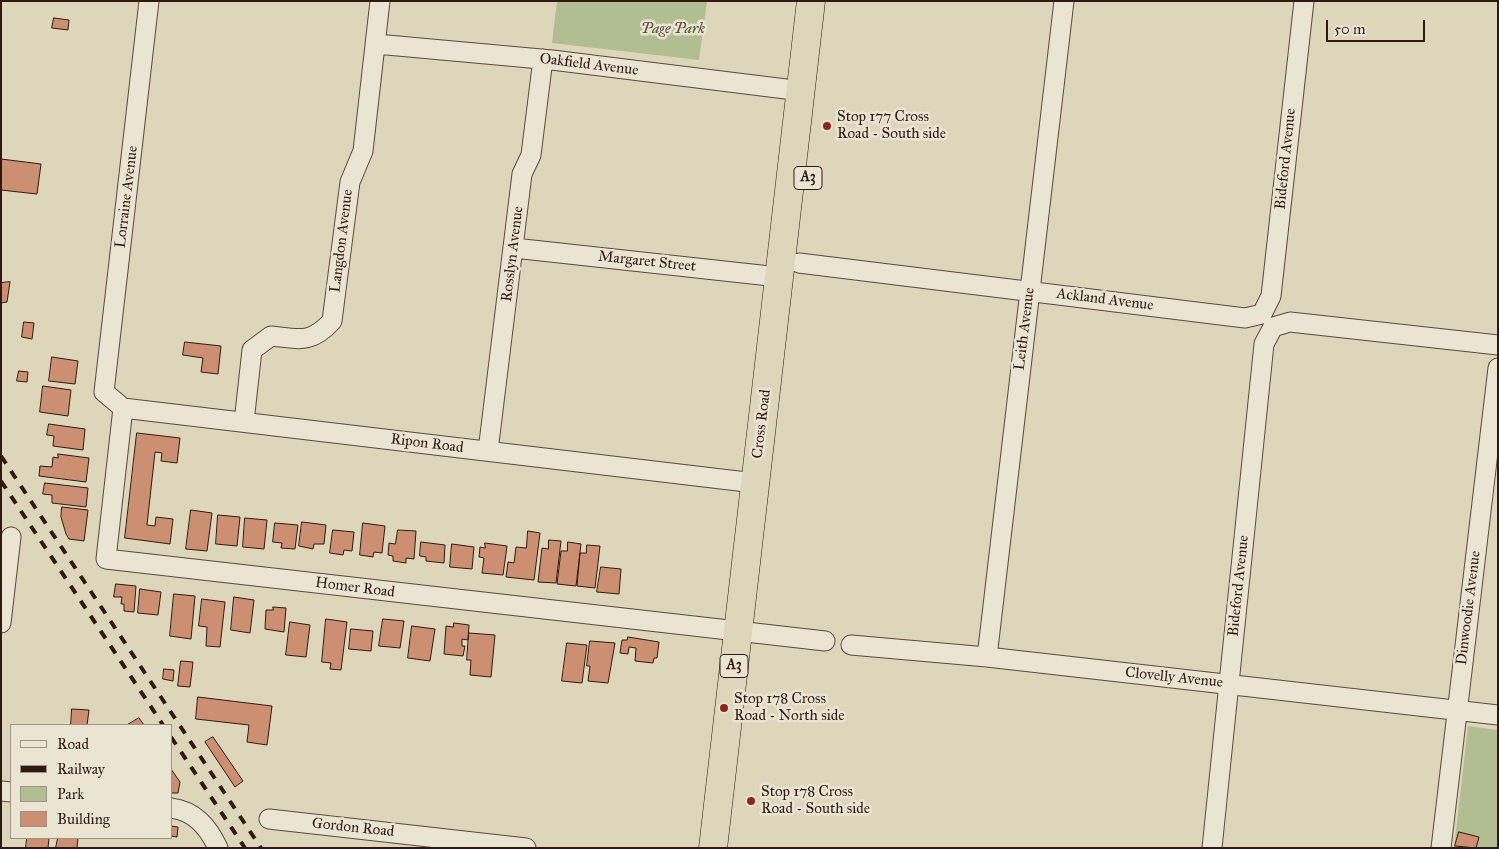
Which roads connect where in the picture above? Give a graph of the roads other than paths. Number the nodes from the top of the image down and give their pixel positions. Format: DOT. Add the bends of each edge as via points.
graph roads {
  1 [pos="149,1"];
  2 [pos="380,1"];
  3 [pos="811,1"];
  4 [pos="828,1"];
  5 [pos="1064,1"];
  6 [pos="1304,1"];
  7 [pos="376,44"];
  8 [pos="543,59"];
  9 [pos="810,92"];
  10 [pos="514,248"];
  11 [pos="789,271"];
  12 [pos="1030,291"];
  13 [pos="1267,321"];
  14 [pos="1498,346"];
  15 [pos="1498,368"];
  16 [pos="123,408"];
  17 [pos="244,422"];
  18 [pos="488,451"];
  19 [pos="764,485"];
  20 [pos="11,537"];
  21 [pos="1,623"];
  22 [pos="747,633"];
  23 [pos="825,641"];
  24 [pos="851,645"];
  25 [pos="987,657"];
  26 [pos="1228,684"];
  27 [pos="1456,710"];
  28 [pos="1498,715"];
  29 [pos="172,808"];
  30 [pos="270,819"];
  31 [pos="218,848"];
  32 [pos="526,848"];
  33 [pos="713,848"];
  34 [pos="731,848"];
  35 [pos="1212,848"];
  36 [pos="1440,848"];
  1 -- 16 [label="street, Lorraine Avenue" via="104,392"];
  2 -- 7 [label="street, Langdon Avenue"];
  3 -- 9 [label="highway, Cross Road / A3"];
  4 -- 9 [label="highway, Cross Road / A3"];
  5 -- 12 [label="street, Leith Avenue"];
  6 -- 13 [label="street, Bideford Avenue"];
  7 -- 8 [label="street, Oakfield Avenue"];
  7 -- 17 [label="street, Langdon Avenue" via="363,150 350,182 332,320 321,333 306,340 271,336 252,350"];
  8 -- 9 [label="street, Oakfield Avenue"];
  8 -- 10 [label="street, Rosslyn Avenue" via="531,155 522,174"];
  9 -- 11 [label="highway, Cross Road / A3"];
  10 -- 11 [label="street, Margaret Street"];
  10 -- 18 [label="street, Rosslyn Avenue"];
  11 -- 12 [label="street, Ackland Avenue"];
  11 -- 19 [label="highway, Cross Road / A3"];
  12 -- 13 [label="street, Ackland Avenue"];
  12 -- 25 [label="street, Leith Avenue"];
  13 -- 14 [label="street, Ackland Avenue"];
  13 -- 26 [label="street, Bideford Avenue"];
  15 -- 27 [label="street, Dinwoodie Avenue"];
  16 -- 17 [label="street, Ripon Road"];
  16 -- 22 [label="street, Homer Road" via="106,559"];
  17 -- 18 [label="street, Ripon Road"];
  18 -- 19 [label="street, Ripon Road"];
  19 -- 22 [label="highway, Cross Road / A3"];
  20 -- 21 [label="street"];
  22 -- 23 [label="street"];
  22 -- 33 [label="highway, Cross Road / A3"];
  22 -- 34 [label="highway, Cross Road / A3"];
  24 -- 25 [label="street, Clovelly Avenue"];
  25 -- 26 [label="street, Clovelly Avenue"];
  26 -- 27 [label="street, Clovelly Avenue"];
  26 -- 35 [label="street, Bideford Avenue"];
  27 -- 28 [label="street, Clovelly Avenue"];
  27 -- 36 [label="street, Dinwoodie Avenue"];
  29 -- 31 [label="street" via="181,809 202,821"];
  30 -- 32 [label="street, Gordon Road"];
}
